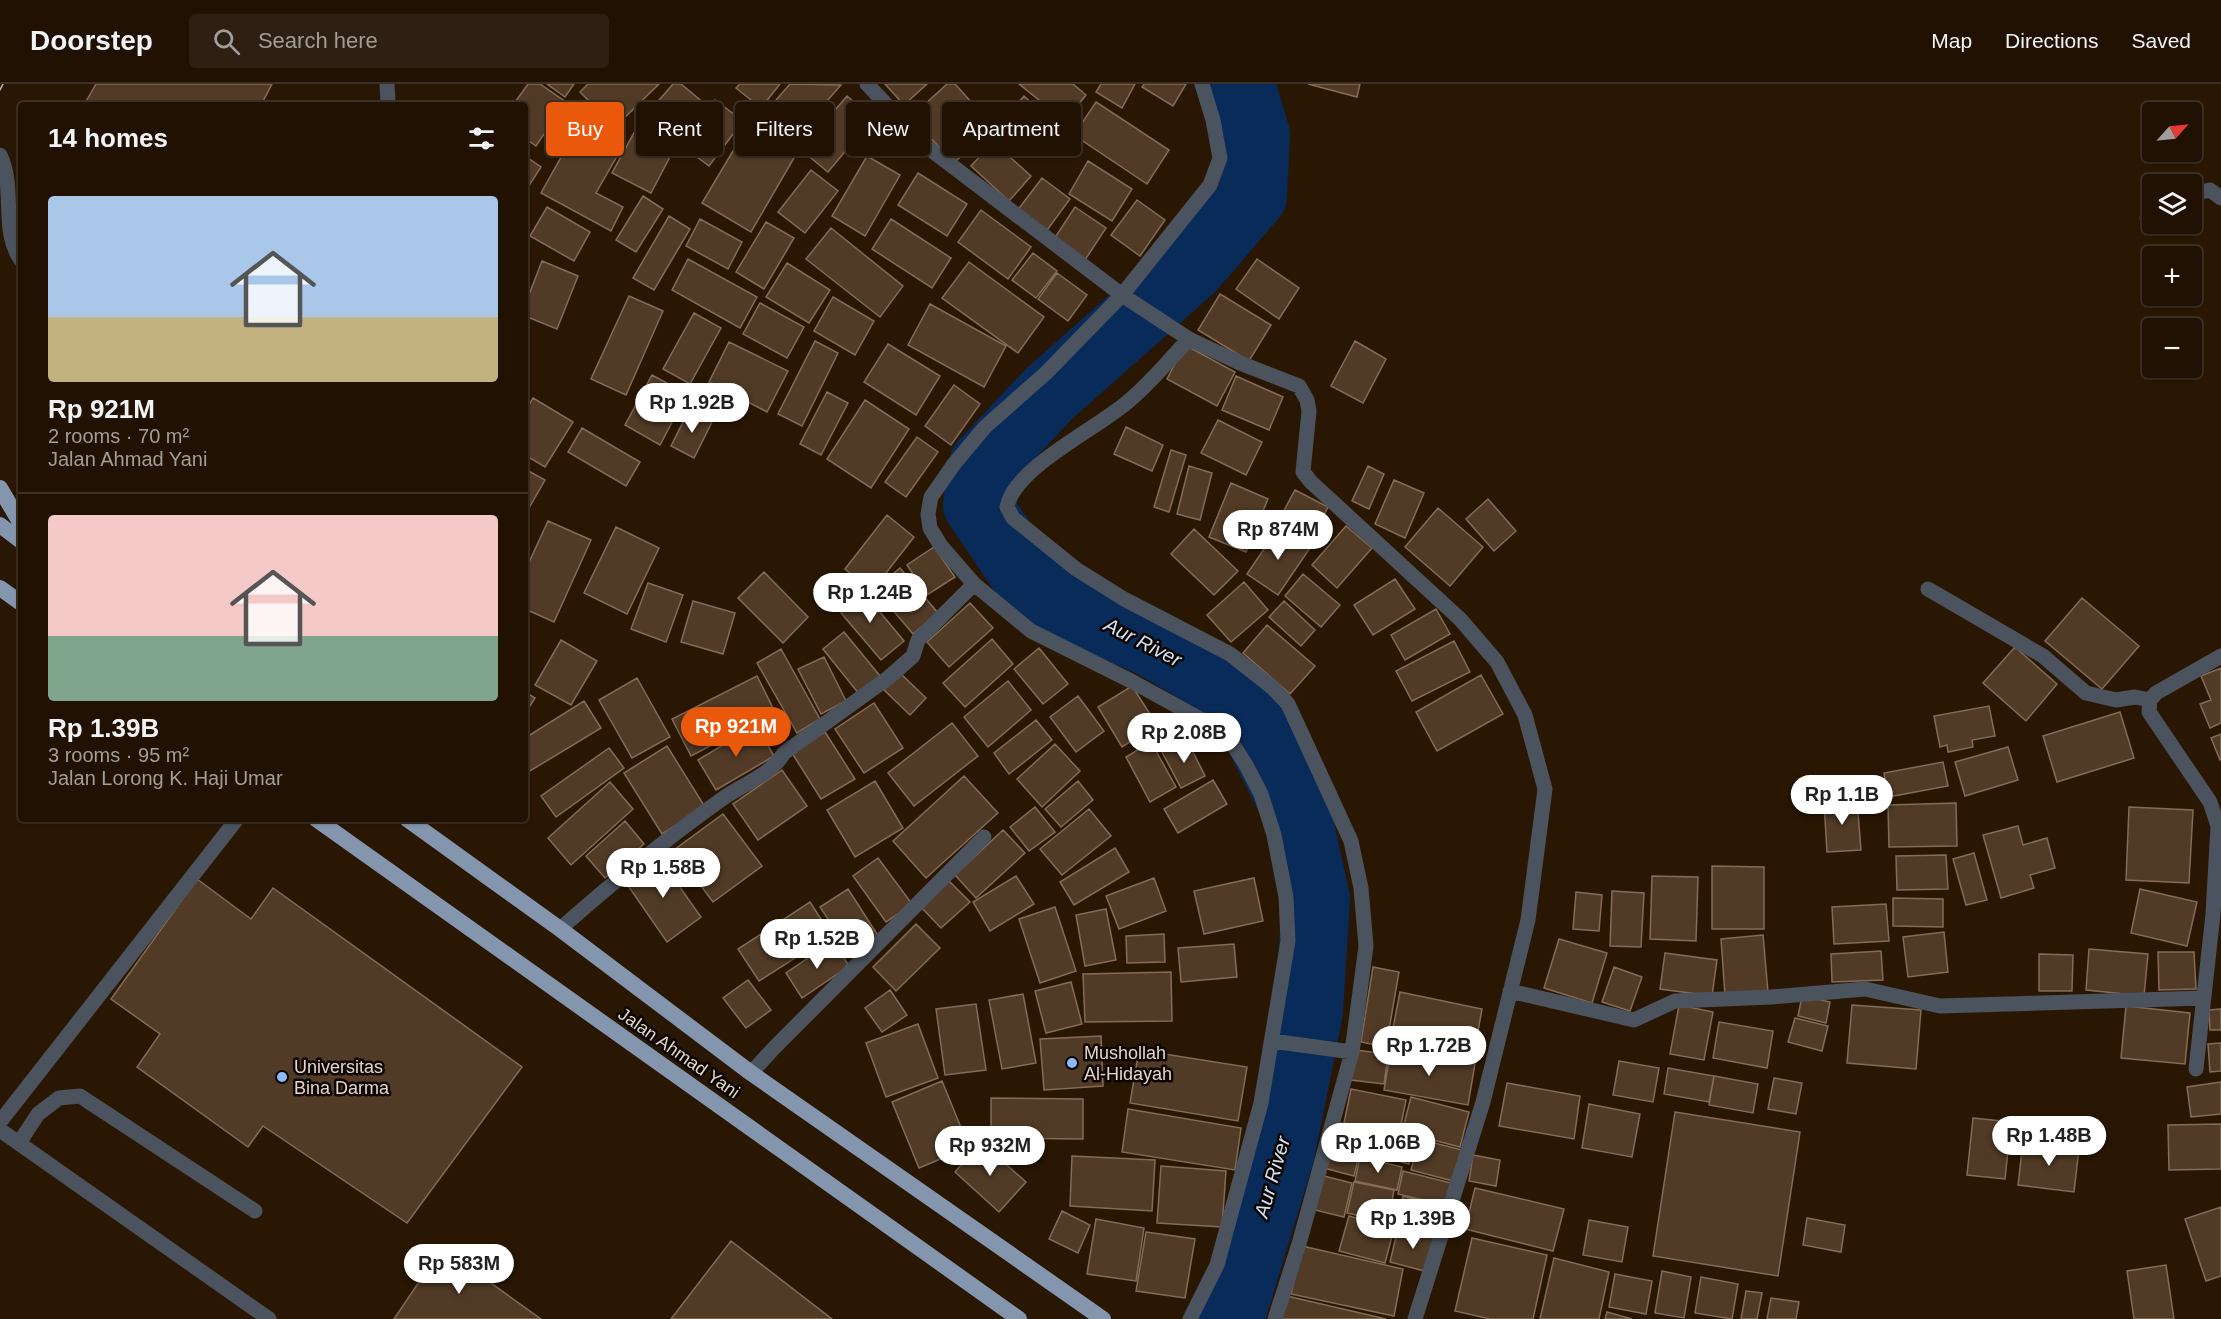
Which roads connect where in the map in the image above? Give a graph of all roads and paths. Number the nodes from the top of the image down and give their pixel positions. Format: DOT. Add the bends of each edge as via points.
graph roads {
  1 [pos="387,84"];
  2 [pos="867,84"];
  3 [pos="1202,84"];
  4 [pos="388,102"];
  5 [pos="0,156"];
  6 [pos="2202,192"];
  7 [pos="2221,198"];
  8 [pos="18,257"];
  9 [pos="1125,297"];
  10 [pos="1183,335"];
  11 [pos="0,488"];
  12 [pos="18,519"];
  13 [pos="0,525"];
  14 [pos="18,539"];
  15 [pos="974,584"];
  16 [pos="1928,589"];
  17 [pos="2221,656"];
  18 [pos="2150,700"];
  19 [pos="235,822"];
  20 [pos="320,822"];
  21 [pos="411,822"];
  22 [pos="984,837"];
  23 [pos="560,929"];
  24 [pos="1510,991"];
  25 [pos="2204,998"];
  26 [pos="1272,1041"];
  27 [pos="1347,1052"];
  28 [pos="2196,1069"];
  29 [pos="751,1073"];
  30 [pos="0,1122"];
  31 [pos="0,1130"];
  32 [pos="19,1143"];
  33 [pos="255,1210"];
  34 [pos="269,1319"];
  35 [pos="1019,1319"];
  36 [pos="1103,1319"];
  37 [pos="1190,1319"];
  38 [pos="1275,1319"];
  39 [pos="1414,1319"];
  1 -- 4 [label="street"];
  2 -- 9 [label="street" via="922,143"];
  3 -- 9 [label="street" via="1220,158 1210,185"];
  5 -- 8 [label="street" via="7,176 8,232"];
  6 -- 7 [label="street" via="2210,190"];
  9 -- 10 [label="street"];
  9 -- 15 [label="street" via="985,427 931,497 930,528"];
  10 -- 24 [label="street" via="1299,386 1309,411 1303,472 1460,619 1497,662 1525,714 1545,789 1528,920"];
  10 -- 27 [label="street" via="1131,400 1031,471 1009,497 1007,507 1013,518 1076,569 1124,599 1230,654 1288,704 1351,841 1361,888 1366,946"];
  11 -- 12 [label="highway"];
  13 -- 14 [label="highway"];
  15 -- 23 [label="street" via="918,640 913,656 888,678 614,882"];
  15 -- 26 [label="street" via="1031,631 1206,722 1230,741 1246,765 1261,794 1274,836 1286,897 1288,941"];
  16 -- 18 [label="street" via="2043,656 2086,693 2116,700"];
  17 -- 18 [label="street"];
  18 -- 25 [label="street" via="2149,712 2210,802 2218,826"];
  19 -- 30 [label="street"];
  20 -- 35 [label="highway, Jalan Ahmad Yani"];
  21 -- 23 [label="highway, Jalan Ahmad Yani"];
  22 -- 29 [label="street"];
  23 -- 29 [label="highway, Jalan Ahmad Yani"];
  24 -- 25 [label="street" via="1634,1020 1676,1001 1865,989 1940,1006"];
  24 -- 39 [label="street" via="1483,1102"];
  25 -- 28 [label="street"];
  26 -- 27 [label="street"];
  26 -- 37 [label="street" via="1261,1103 1217,1265"];
  27 -- 38 [label="street" via="1299,1244"];
  29 -- 36 [label="highway, Jalan Ahmad Yani"];
  31 -- 32 [label="street"];
  32 -- 33 [label="street" via="38,1114 59,1098 80,1096"];
  32 -- 34 [label="street"];
}
